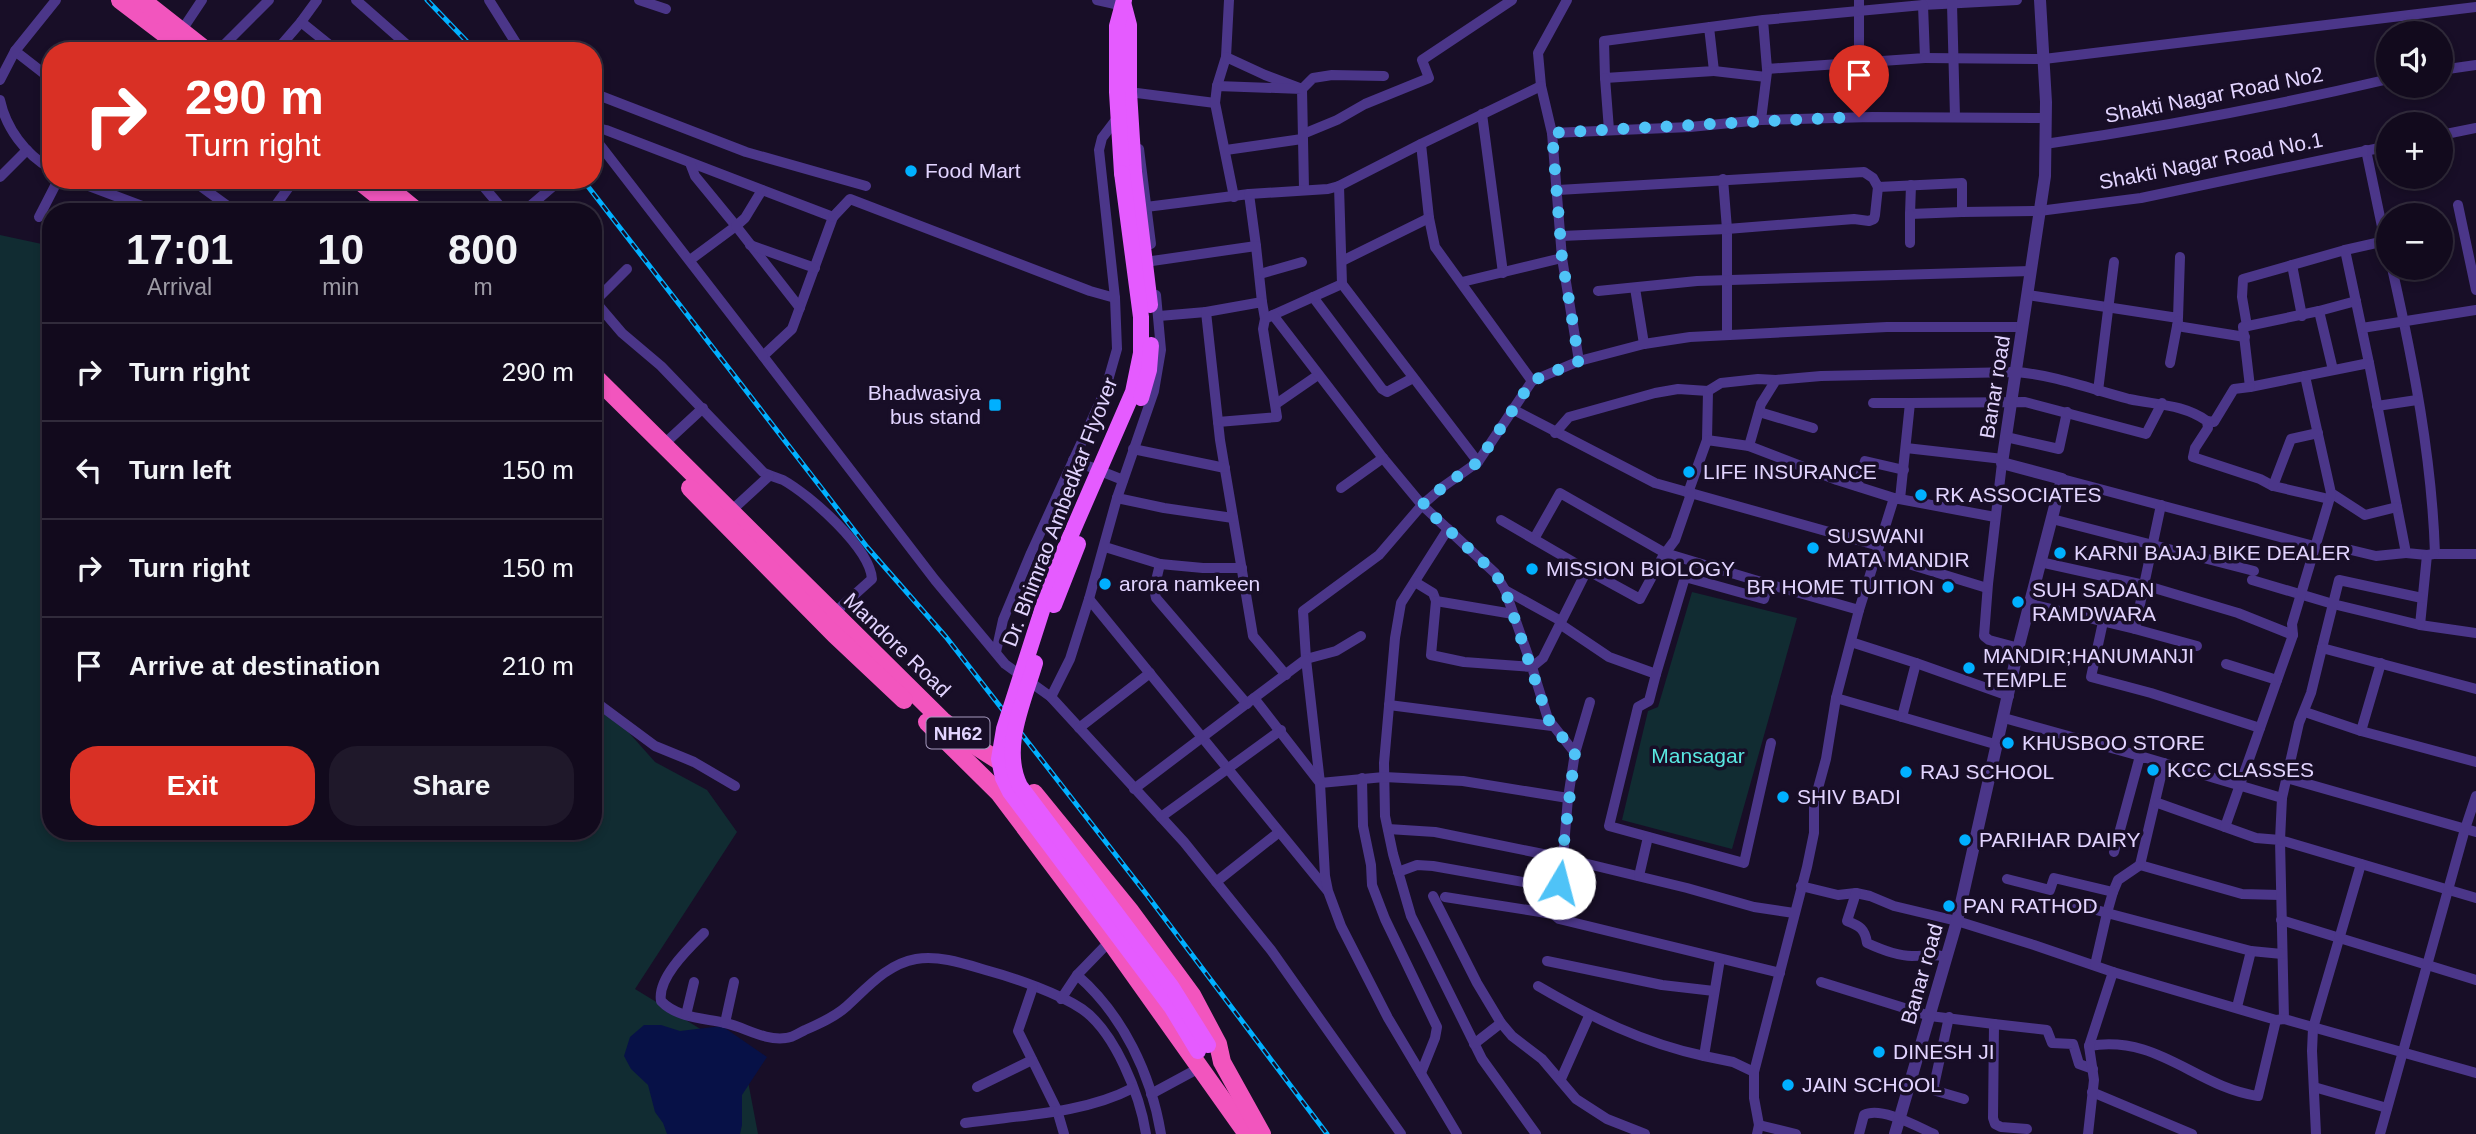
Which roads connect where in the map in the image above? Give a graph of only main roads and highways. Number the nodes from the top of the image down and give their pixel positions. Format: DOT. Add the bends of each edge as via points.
graph roads {
  1 [pos="120,0"];
  2 [pos="142,0"];
  3 [pos="1124,3"];
  4 [pos="175,42"];
  5 [pos="196,42"];
  6 [pos="1125,122"];
  7 [pos="369,189"];
  8 [pos="390,189"];
  9 [pos="387,203"];
  10 [pos="407,203"];
  11 [pos="602,384"];
  12 [pos="602,402"];
  13 [pos="1202,1055"];
  14 [pos="1222,1062"];
  15 [pos="1248,1133"];
  1 -- 4 [label="highway"];
  2 -- 5 [label="highway"];
  3 -- 6 [label="main road" via="1129,24"];
  3 -- 6 [label="main road" via="1117,26"];
  6 -- 13 [label="main road, Dr. Bhimrao Ambedkar Flyover, bridge" via="1141,353 1133,392 1053,576 1004,729 999,759 1010,792"];
  7 -- 9 [label="highway"];
  8 -- 10 [label="highway"];
  11 -- 14 [label="highway, Mandore Road / NH62" via="942,720 1021,776 1192,995 1213,1033"];
  12 -- 13 [label="highway, Mandore Road / NH62" via="984,776 1110,941 1187,1052"];
  13 -- 14 [label="main road, Dr. Bhimrao Ambedkar Flyover"];
  13 -- 15 [label="highway, Mandore Road / NH62"];
  14 -- 15 [label="highway, Mandore Road / NH62"];
}
